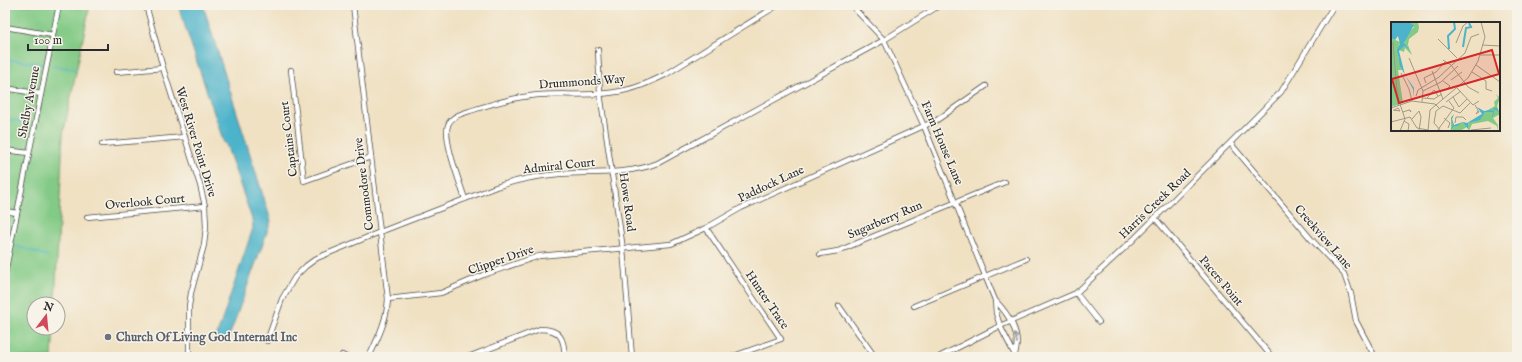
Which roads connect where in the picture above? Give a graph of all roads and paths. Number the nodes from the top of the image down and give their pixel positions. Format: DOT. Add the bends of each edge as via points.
graph roads {
  1 [pos="59,5"];
  2 [pos="146,5"];
  3 [pos="353,5"];
  4 [pos="778,5"];
  5 [pos="851,5"];
  6 [pos="940,5"];
  7 [pos="1334,5"];
  8 [pos="5,28"];
  9 [pos="53,36"];
  10 [pos="884,40"];
  11 [pos="598,50"];
  12 [pos="163,68"];
  13 [pos="291,70"];
  14 [pos="116,72"];
  15 [pos="986,86"];
  16 [pos="5,88"];
  17 [pos="600,93"];
  18 [pos="41,94"];
  19 [pos="924,126"];
  20 [pos="185,137"];
  21 [pos="102,144"];
  22 [pos="1231,144"];
  23 [pos="5,150"];
  24 [pos="29,153"];
  25 [pos="371,157"];
  26 [pos="612,172"];
  27 [pos="1005,182"];
  28 [pos="465,198"];
  29 [pos="956,201"];
  30 [pos="205,206"];
  31 [pos="5,211"];
  32 [pos="17,213"];
  33 [pos="87,216"];
  34 [pos="1155,218"];
  35 [pos="706,228"];
  36 [pos="380,232"];
  37 [pos="623,249"];
  38 [pos="820,254"];
  39 [pos="1026,259"];
  40 [pos="5,272"];
  41 [pos="985,276"];
  42 [pos="1076,293"];
  43 [pos="388,300"];
  44 [pos="995,300"];
  45 [pos="839,306"];
  46 [pos="914,306"];
  47 [pos="1011,322"];
  48 [pos="1098,322"];
  49 [pos="1000,326"];
  50 [pos="267,341"];
  51 [pos="1016,355"];
  52 [pos="189,357"];
  53 [pos="370,357"];
  54 [pos="468,357"];
  55 [pos="565,357"];
  56 [pos="632,357"];
  57 [pos="731,357"];
  58 [pos="875,357"];
  59 [pos="939,357"];
  60 [pos="1272,357"];
  61 [pos="1375,357"];
  1 -- 9 [label="street, Shelby Avenue"];
  2 -- 12 [label="street, West River Point Drive"];
  3 -- 25 [label="street, Commodore Drive"];
  4 -- 17 [label="street, Drummonds Way" via="652,81 625,91"];
  5 -- 10 [label="street, Farm House Lane"];
  6 -- 10 [label="street, Admiral Court"];
  7 -- 22 [label="street, Harris Creek Road" via="1281,92"];
  8 -- 9 [label="street"];
  9 -- 18 [label="street, Shelby Avenue"];
  10 -- 19 [label="street, Farm House Lane"];
  10 -- 26 [label="street, Admiral Court" via="658,163 638,169"];
  11 -- 17 [label="street, Howe Road"];
  12 -- 14 [label="street"];
  12 -- 20 [label="street, West River Point Drive"];
  13 -- 25 [label="street, Captains Court" via="304,181"];
  15 -- 19 [label="street, Paddock Lane" via="937,120"];
  16 -- 18 [label="street"];
  17 -- 26 [label="street, Howe Road"];
  17 -- 28 [label="street, Drummonds Way" via="519,98 476,109 452,119 448,126 448,139"];
  18 -- 24 [label="street, Shelby Avenue"];
  19 -- 29 [label="street, Farm House Lane"];
  19 -- 35 [label="street, Paddock Lane" via="742,208"];
  20 -- 21 [label="street"];
  20 -- 30 [label="street, West River Point Drive"];
  22 -- 34 [label="street, Harris Creek Road"];
  22 -- 61 [label="street, Creekview Lane" via="1344,274 1356,321"];
  23 -- 24 [label="street"];
  24 -- 32 [label="street, Shelby Avenue"];
  25 -- 36 [label="street, Commodore Drive"];
  26 -- 28 [label="street, Admiral Court" via="558,174 525,179"];
  26 -- 37 [label="street, Howe Road"];
  27 -- 29 [label="street, Sugarberry Run"];
  28 -- 36 [label="street, Admiral Court"];
  29 -- 38 [label="street, Sugarberry Run" via="838,251"];
  29 -- 41 [label="street, Farm House Lane"];
  30 -- 33 [label="street, Overlook Court"];
  30 -- 52 [label="street, West River Point Drive" via="204,245 188,306"];
  31 -- 32 [label="street"];
  32 -- 40 [label="street, Shelby Avenue"];
  34 -- 42 [label="street, Harris Creek Road"];
  34 -- 60 [label="street, Pacers Point"];
  35 -- 37 [label="street, Paddock Lane" via="671,244"];
  35 -- 57 [label="street, Hunter Trace" via="781,338"];
  36 -- 43 [label="street, Commodore Drive"];
  36 -- 50 [label="street, Admiral Court" via="317,258 306,266 295,277 282,299"];
  37 -- 43 [label="street, Clipper Drive" via="539,256 483,275 441,293"];
  37 -- 56 [label="street, Howe Road"];
  39 -- 41 [label="street"];
  41 -- 44 [label="street, Farm House Lane"];
  41 -- 46 [label="street"];
  42 -- 47 [label="street, Harris Creek Road"];
  42 -- 48 [label="street"];
  43 -- 53 [label="street, Commodore Drive" via="383,326"];
  44 -- 47 [label="street, Farm House Lane"];
  44 -- 49 [label="street, Farm House Lane"];
  45 -- 58 [label="street"];
  47 -- 49 [label="street, Harris Creek Road"];
  51 -- 47 [label="street, Farm House Lane, one-way" via="1018,345"];
  49 -- 51 [label="street, Farm House Lane"];
  49 -- 59 [label="street, Harris Creek Road"];
  54 -- 55 [label="street" via="540,329 554,331 560,336 564,344"];
}
